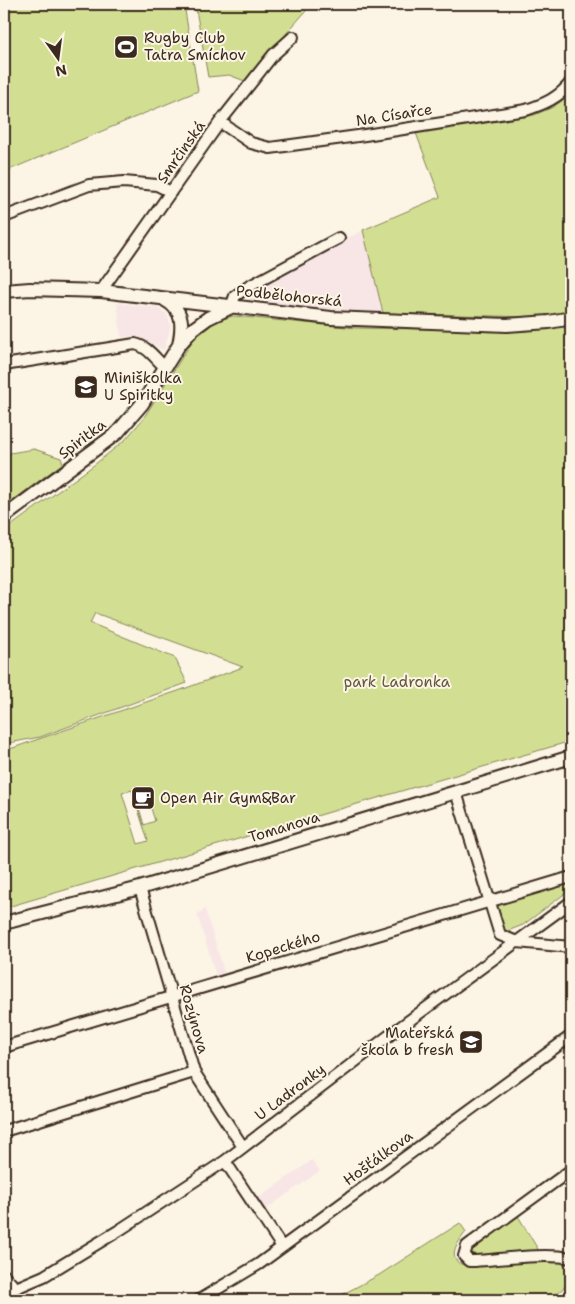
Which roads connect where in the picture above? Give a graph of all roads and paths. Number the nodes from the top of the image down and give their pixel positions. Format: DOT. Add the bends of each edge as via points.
graph roads {
  1 [pos="293,37"];
  2 [pos="571,82"];
  3 [pos="220,122"];
  4 [pos="171,192"];
  5 [pos="4,217"];
  6 [pos="339,238"];
  7 [pos="4,291"];
  8 [pos="101,291"];
  9 [pos="161,298"];
  10 [pos="188,302"];
  11 [pos="230,307"];
  12 [pos="179,314"];
  13 [pos="571,318"];
  14 [pos="179,345"];
  15 [pos="4,365"];
  16 [pos="165,367"];
  17 [pos="4,517"];
  18 [pos="571,757"];
  19 [pos="456,792"];
  20 [pos="571,876"];
  21 [pos="140,888"];
  22 [pos="489,900"];
  23 [pos="571,902"];
  24 [pos="4,923"];
  25 [pos="517,942"];
  26 [pos="571,947"];
  27 [pos="172,996"];
  28 [pos="571,1036"];
  29 [pos="4,1047"];
  30 [pos="194,1072"];
  31 [pos="4,1131"];
  32 [pos="243,1147"];
  33 [pos="225,1161"];
  34 [pos="571,1170"];
  35 [pos="282,1246"];
  36 [pos="571,1258"];
  37 [pos="4,1274"];
  38 [pos="15,1288"];
  39 [pos="4,1293"];
  40 [pos="198,1300"];
  1 -- 3 [label="street, Smrčinská" via="273,55"];
  2 -- 3 [label="street, Na Císařce" via="559,96 526,110 270,148 252,143"];
  3 -- 4 [label="street, Smrčinská"];
  4 -- 5 [label="street" via="157,185 124,182 89,185"];
  4 -- 8 [label="street, Smrčinská"];
  6 -- 11 [label="street" via="248,287 236,296"];
  7 -- 8 [label="street, Podbělohorská"];
  8 -- 9 [label="street, Podbělohorská"];
  9 -- 10 [label="street, Podbělohorská"];
  9 -- 12 [label="street" via="177,308"];
  10 -- 11 [label="street, Podbělohorská"];
  10 -- 12 [label="street"];
  11 -- 13 [label="street, Podbělohorská" via="331,318 507,325"];
  11 -- 14 [label="street, Spiritka" via="193,329"];
  12 -- 14 [label="street, Spiritka" via="182,330"];
  14 -- 16 [label="street, Spiritka"];
  15 -- 16 [label="street" via="135,344 149,350"];
  16 -- 17 [label="street, Spiritka" via="142,404 117,433"];
  18 -- 19 [label="street, Tomanova"];
  19 -- 21 [label="street, Tomanova"];
  19 -- 22 [label="street"];
  20 -- 22 [label="street, Kopeckého"];
  21 -- 24 [label="street, Tomanova"];
  21 -- 27 [label="street, Rozýnova"];
  22 -- 25 [label="street" via="500,936"];
  22 -- 27 [label="street, Kopeckého"];
  23 -- 25 [label="street, U Ladronky"];
  25 -- 26 [label="street"];
  25 -- 32 [label="street, U Ladronky"];
  27 -- 29 [label="street, Kopeckého"];
  27 -- 30 [label="street, Rozýnova"];
  28 -- 35 [label="street, Hošťálkova"];
  30 -- 31 [label="street"];
  30 -- 32 [label="street, Rozýnova"];
  32 -- 33 [label="street, U Ladronky"];
  33 -- 35 [label="street"];
  33 -- 38 [label="street, U Ladronky" via="44,1276"];
  34 -- 36 [label="street" via="467,1246 464,1256 475,1261"];
  35 -- 40 [label="street, Hošťálkova" via="259,1264"];
  37 -- 38 [label="street"];
  38 -- 39 [label="street, U Ladronky"];
}
